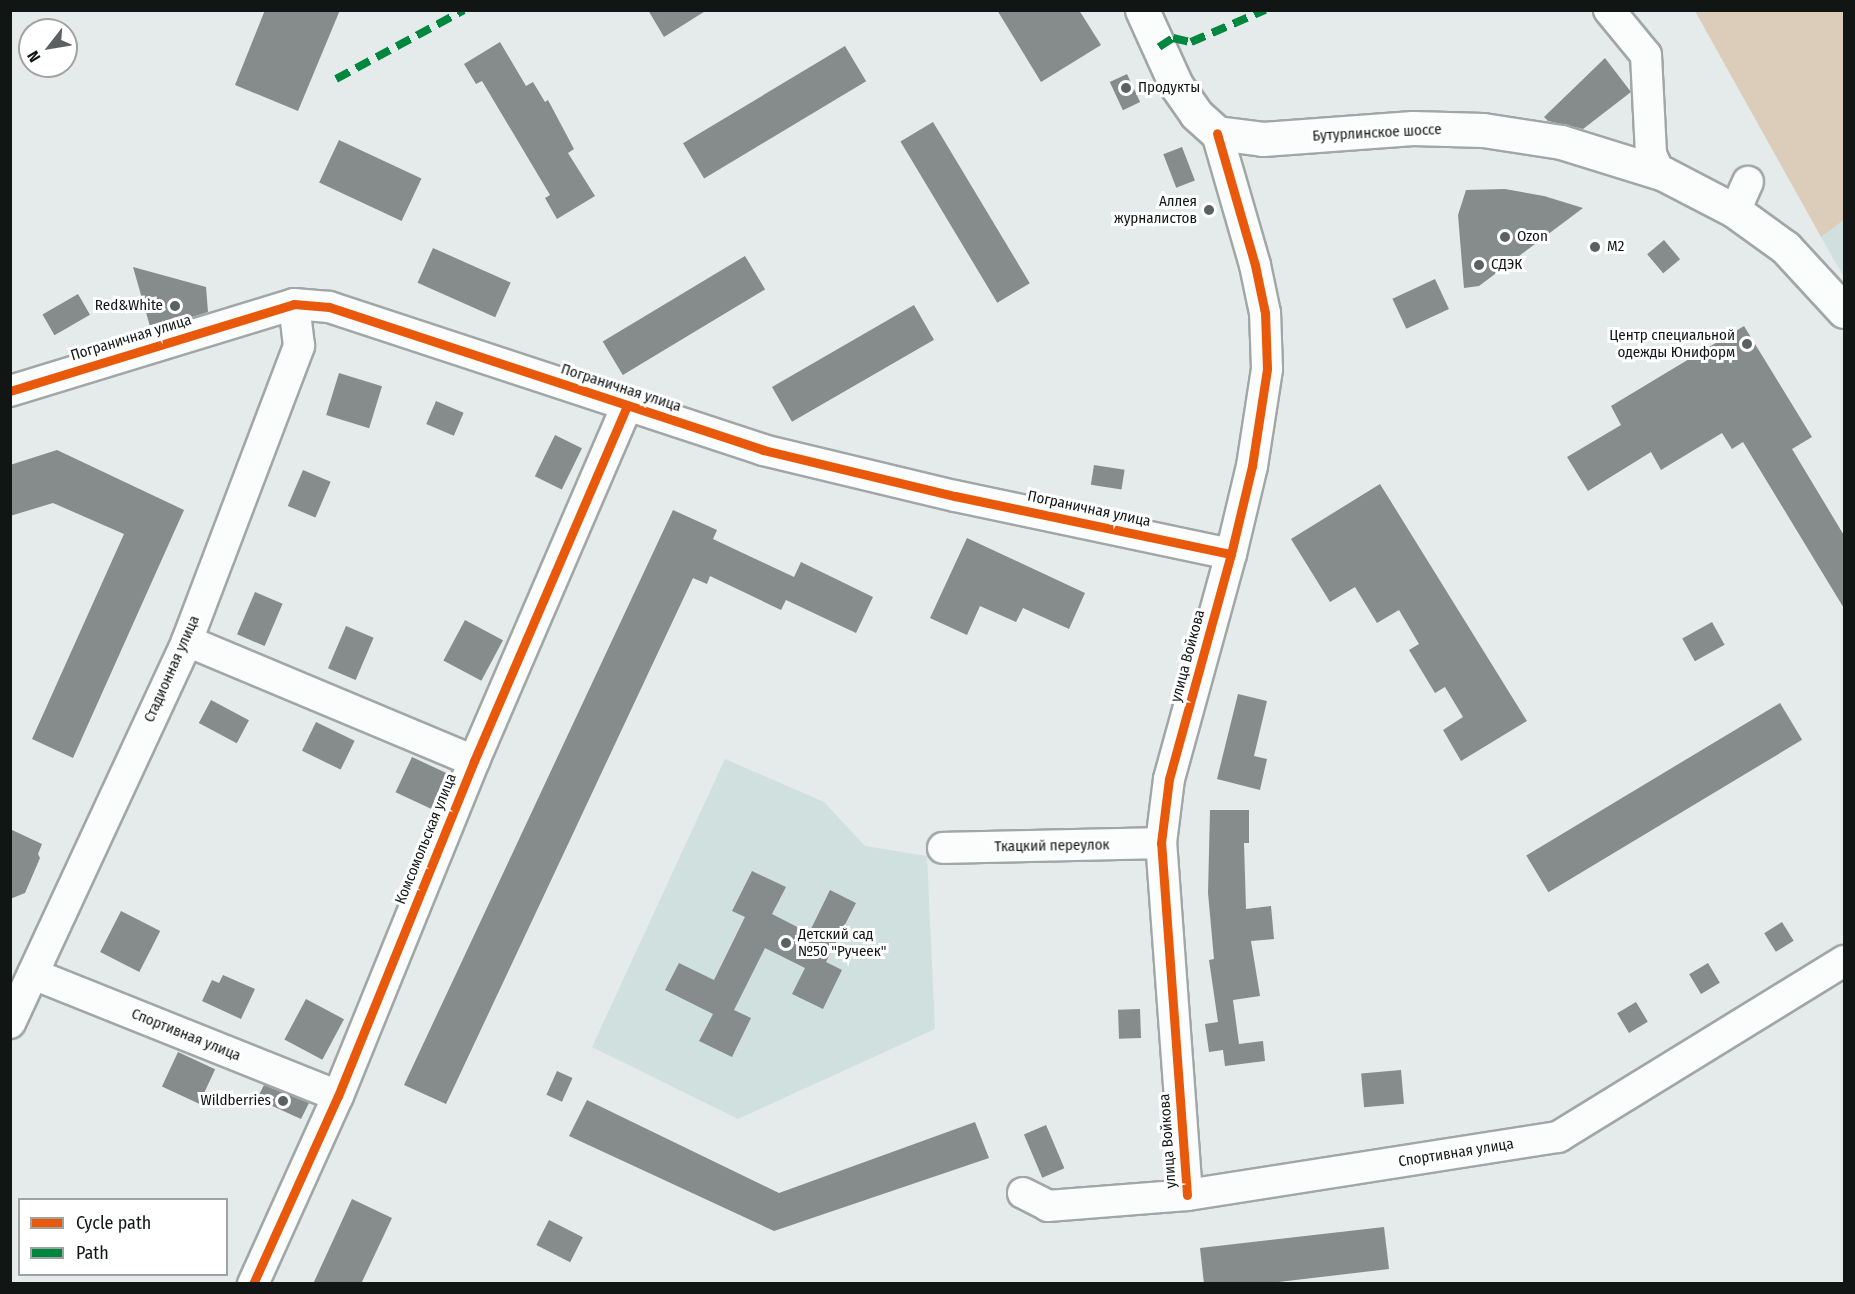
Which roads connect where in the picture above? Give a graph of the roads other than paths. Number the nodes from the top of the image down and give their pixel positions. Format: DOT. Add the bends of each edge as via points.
graph roads {
  1 [pos="1142,10"];
  2 [pos="1609,10"];
  3 [pos="1217,133"];
  4 [pos="1659,172"];
  5 [pos="294,304"];
  6 [pos="1845,312"];
  7 [pos="10,391"];
  8 [pos="627,405"];
  9 [pos="1231,554"];
  10 [pos="187,641"];
  11 [pos="474,761"];
  12 [pos="1161,843"];
  13 [pos="943,848"];
  14 [pos="1845,961"];
  15 [pos="33,974"];
  16 [pos="10,1023"];
  17 [pos="338,1096"];
  18 [pos="1023,1193"];
  19 [pos="1187,1195"];
  20 [pos="253,1284"];
  1 -- 3 [label="main road" via="1176,85 1196,114"];
  2 -- 4 [label="street" via="1646,55 1651,154"];
  3 -- 4 [label="main road, Бутурлинское шоссе" via="1263,139 1413,128 1483,130 1561,142"];
  3 -- 9 [label="street, улица Войкова" via="1255,265 1265,313 1267,369 1252,466"];
  4 -- 6 [label="main road, Бутурлинское шоссе" via="1742,197"];
  5 -- 7 [label="street, Пограничная улица"];
  5 -- 8 [label="street, Пограничная улица" via="328,307"];
  5 -- 10 [label="street, Стадионная улица" via="300,346"];
  8 -- 9 [label="street, Пограничная улица" via="763,450 955,496"];
  8 -- 11 [label="street, Комсомольская улица"];
  9 -- 12 [label="street, улица Войкова" via="1169,779"];
  10 -- 11 [label="street"];
  10 -- 15 [label="street, Стадионная улица"];
  11 -- 17 [label="street, Комсомольская улица"];
  12 -- 13 [label="street, Ткацкий переулок"];
  12 -- 19 [label="street, улица Войкова"];
  14 -- 19 [label="street, Спортивная улица" via="1558,1137"];
  15 -- 16 [label="street, Стадионная улица"];
  15 -- 17 [label="street, Спортивная улица"];
  17 -- 20 [label="street, Комсомольская улица"];
  18 -- 19 [label="street, Спортивная улица" via="1048,1206"];
}
